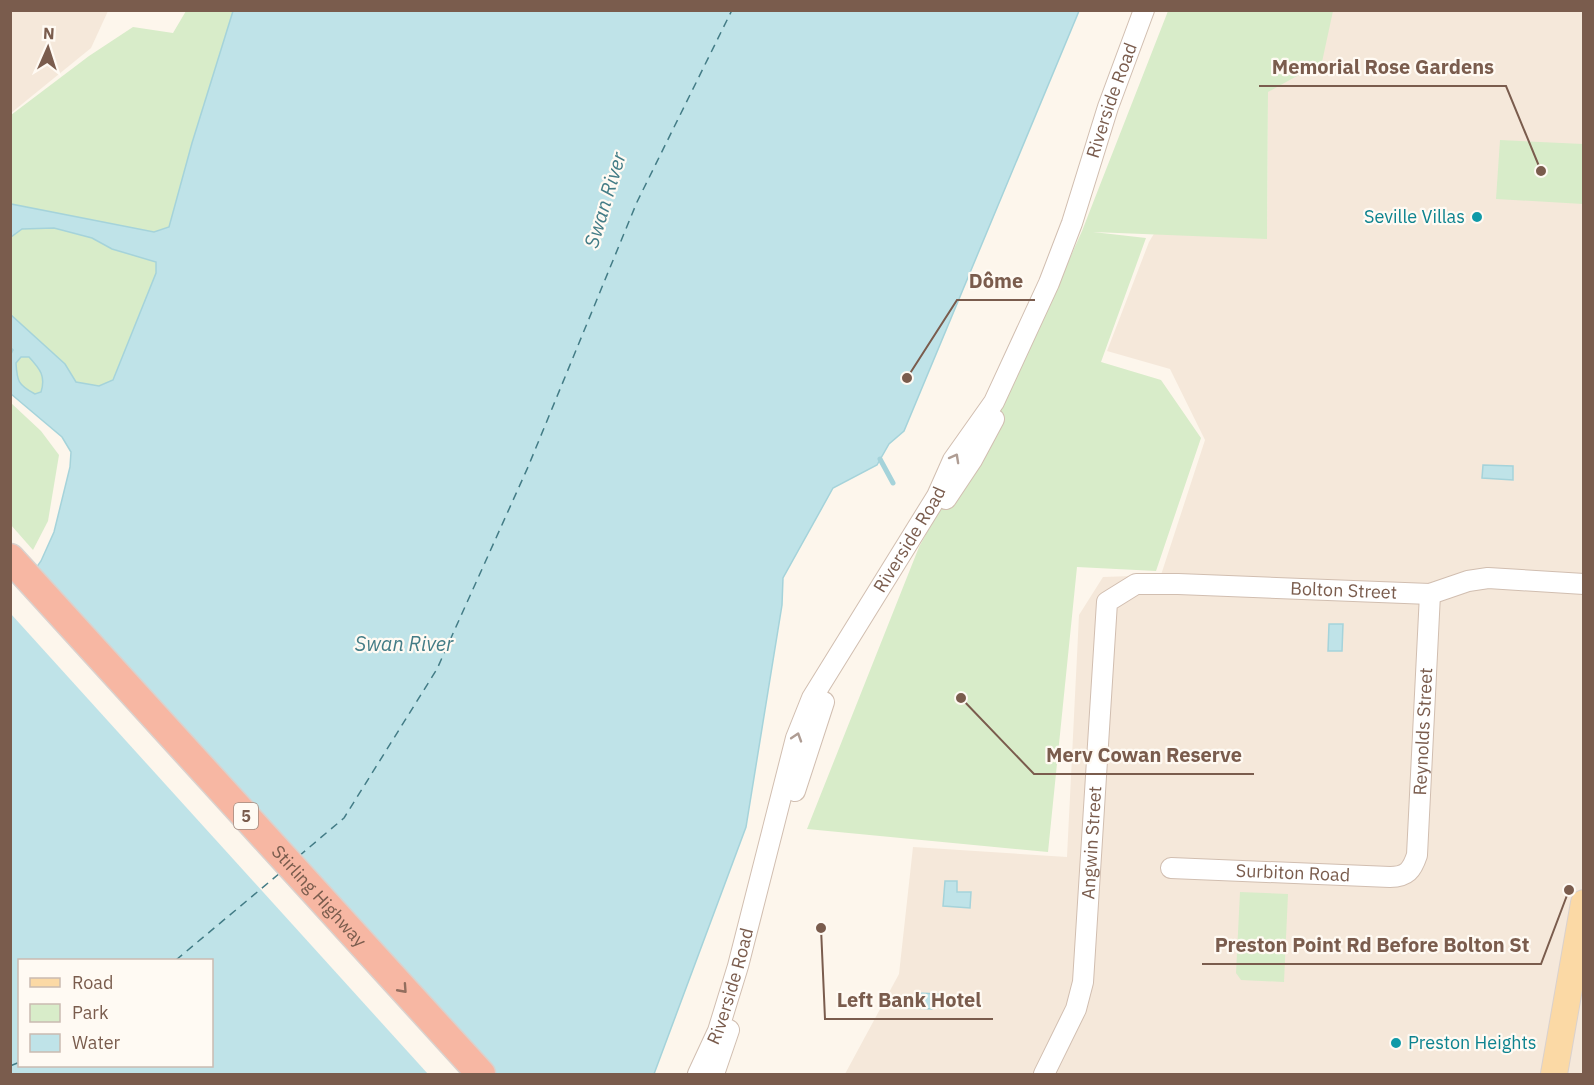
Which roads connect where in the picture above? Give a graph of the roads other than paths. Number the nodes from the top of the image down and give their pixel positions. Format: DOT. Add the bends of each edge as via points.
graph roads {
  1 [pos="1144,10"];
  2 [pos="1157,10"];
  3 [pos="10,558"];
  4 [pos="1584,584"];
  5 [pos="10,585"];
  6 [pos="1430,594"];
  7 [pos="1107,602"];
  8 [pos="1171,868"];
  9 [pos="1412,868"];
  10 [pos="1584,903"];
  11 [pos="454,1074"];
  12 [pos="481,1074"];
  13 [pos="698,1074"];
  14 [pos="714,1074"];
  15 [pos="1044,1074"];
  16 [pos="1554,1074"];
  13 -- 1 [label="street, Riverside Road, one-way" via="718,1030 738,966 796,738 812,698 937,496 958,451 994,402 1072,223 1108,107"];
  2 -- 14 [label="street, Riverside Road" via="1068,260 1024,362 972,460 823,703"];
  3 -- 12 [label="highway, Stirling Highway / 5, one-way"];
  4 -- 6 [label="street, Bolton Street" via="1488,578"];
  5 -- 11 [label="highway, Stirling Highway / 5"];
  6 -- 7 [label="street, Bolton Street" via="1136,584"];
  6 -- 9 [label="street, Reynolds Street" via="1417,855"];
  7 -- 15 [label="street, Angwin Street" via="1083,982 1076,1009"];
  8 -- 9 [label="street, Surbiton Road" via="1390,877 1400,877"];
  10 -- 16 [label="main road"];
}
